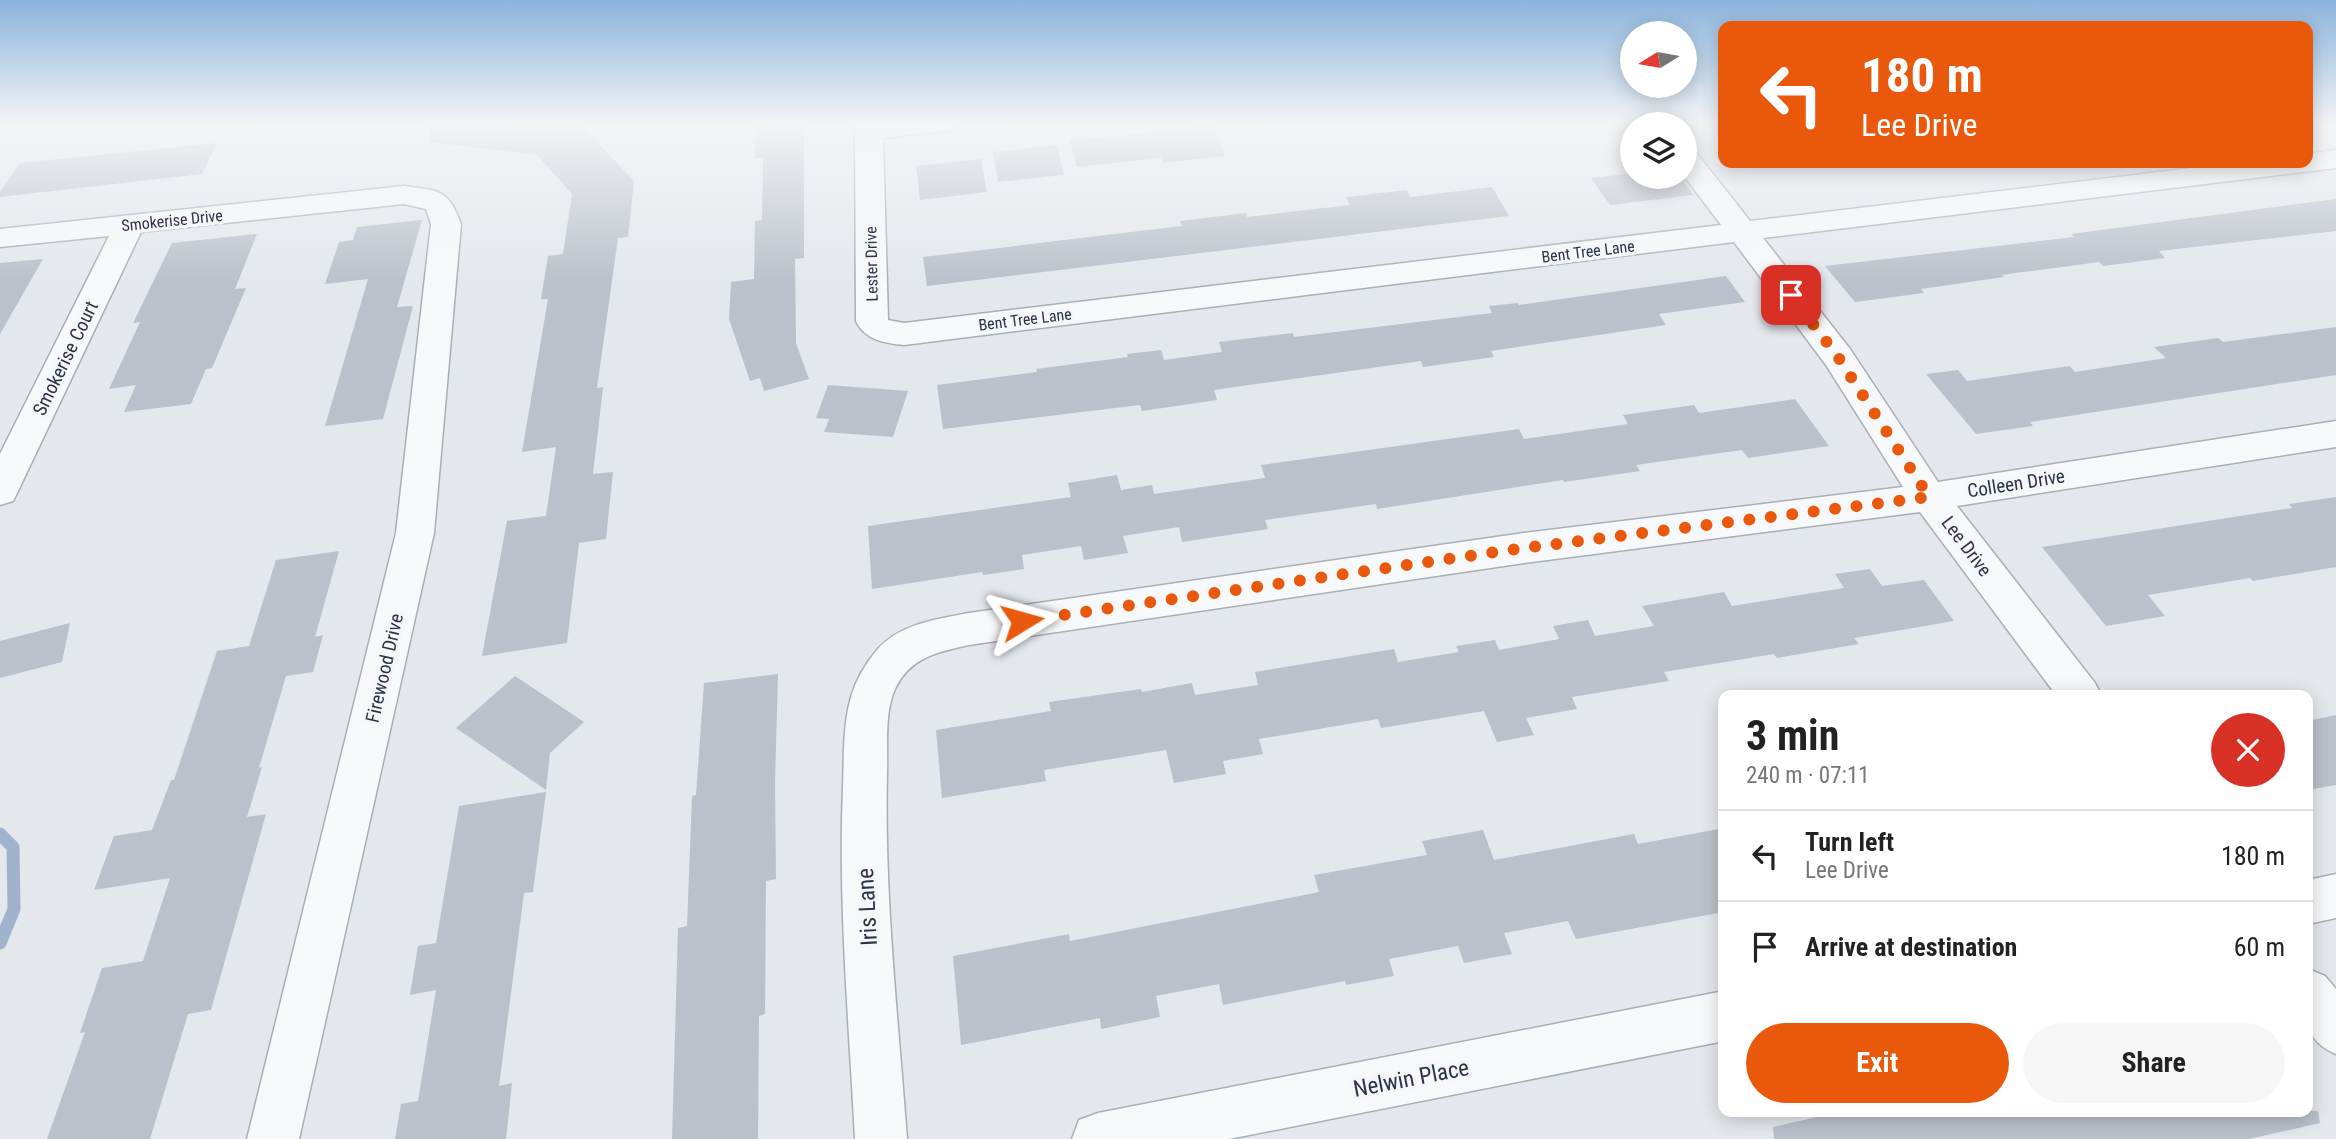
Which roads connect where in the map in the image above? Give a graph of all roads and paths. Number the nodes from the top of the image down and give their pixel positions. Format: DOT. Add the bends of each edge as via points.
graph roads {
  1 [pos="870,176"];
  2 [pos="1700,176"];
  3 [pos="2197,176"];
  4 [pos="427,198"];
  5 [pos="130,224"];
  6 [pos="1745,232"];
  7 [pos="0,238"];
  8 [pos="872,321"];
  9 [pos="2336,434"];
  10 [pos="0,491"];
  11 [pos="1929,497"];
  12 [pos="880,677"];
  13 [pos="2076,690"];
  14 [pos="2336,896"];
  15 [pos="2313,901"];
  16 [pos="2313,1000"];
  17 [pos="1718,1018"];
  18 [pos="2336,1030"];
  19 [pos="273,1139"];
  20 [pos="881,1139"];
  21 [pos="1098,1139"];
  1 -- 8 [label="street, Lester Drive"];
  2 -- 6 [label="street, Lee Drive"];
  3 -- 6 [label="street, Bent Tree Lane"];
  4 -- 5 [label="street, Smokerise Drive" via="404,195"];
  4 -- 19 [label="street, Firewood Drive" via="439,204 446,224 415,533"];
  5 -- 7 [label="street, Smokerise Drive"];
  5 -- 10 [label="street, Smokerise Court"];
  6 -- 8 [label="street, Bent Tree Lane" via="904,334 876,327"];
  6 -- 11 [label="street, Lee Drive" via="1838,357"];
  9 -- 11 [label="street, Colleen Drive"];
  11 -- 12 [label="street, Colleen Drive" via="1524,548 969,629 912,642"];
  11 -- 13 [label="street, Lee Drive"];
  12 -- 20 [label="street, Iris Lane" via="870,702 862,824"];
  14 -- 15 [label="street"];
  16 -- 18 [label="street"];
  17 -- 21 [label="street, Nelwin Place"];
}
